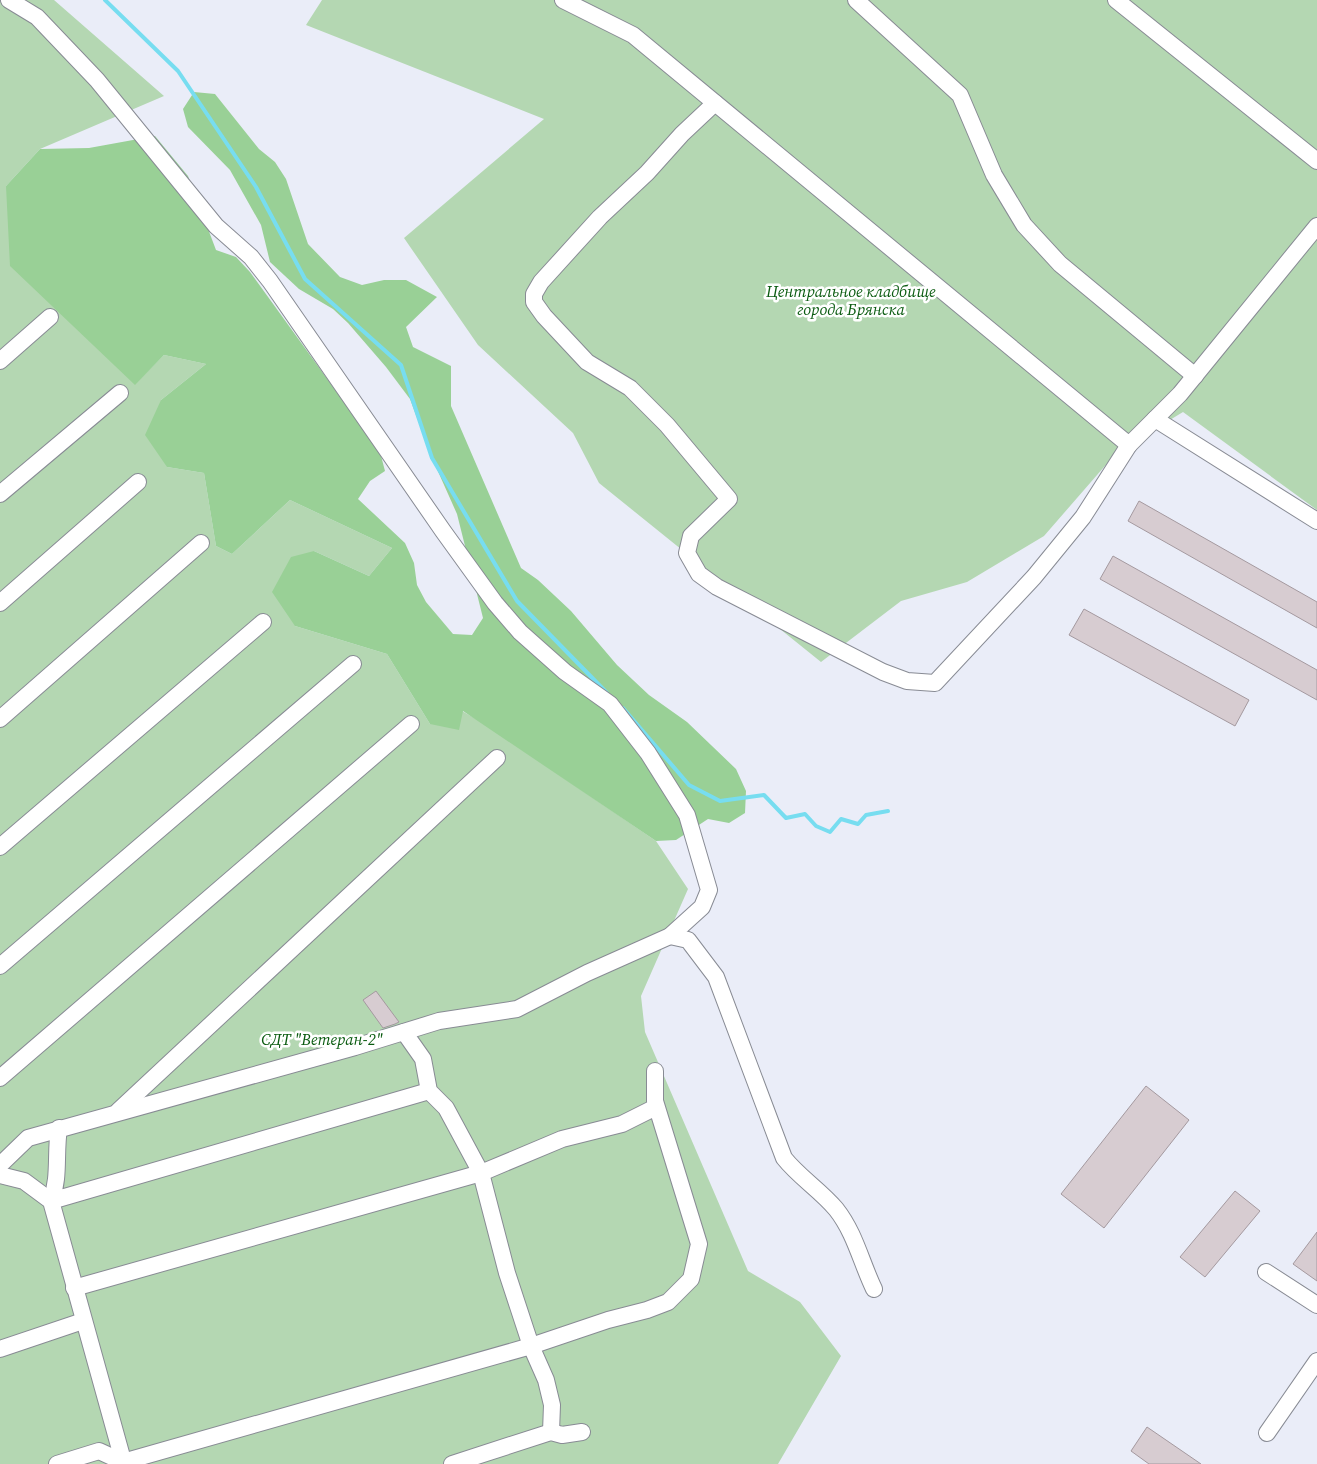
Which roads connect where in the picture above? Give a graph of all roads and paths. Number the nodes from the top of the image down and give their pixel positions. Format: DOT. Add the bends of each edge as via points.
graph roads {
  1 [pos="9,0"];
  2 [pos="563,0"];
  3 [pos="856,0"];
  4 [pos="1116,0"];
  5 [pos="715,103"];
  6 [pos="1317,160"];
  7 [pos="1317,226"];
  8 [pos="50,317"];
  9 [pos="0,361"];
  10 [pos="1195,376"];
  11 [pos="120,392"];
  12 [pos="1155,419"];
  13 [pos="1129,445"];
  14 [pos="138,482"];
  15 [pos="0,494"];
  16 [pos="1317,521"];
  17 [pos="201,543"];
  18 [pos="0,603"];
  19 [pos="263,622"];
  20 [pos="353,664"];
  21 [pos="0,719"];
  22 [pos="411,724"];
  23 [pos="497,758"];
  24 [pos="0,846"];
  25 [pos="670,936"];
  26 [pos="0,966"];
  27 [pos="404,1032"];
  28 [pos="655,1072"];
  29 [pos="0,1078"];
  30 [pos="429,1091"];
  31 [pos="656,1106"];
  32 [pos="117,1112"];
  33 [pos="59,1128"];
  34 [pos="0,1165"];
  35 [pos="481,1173"];
  36 [pos="0,1175"];
  37 [pos="51,1201"];
  38 [pos="1266,1272"];
  39 [pos="74,1288"];
  40 [pos="874,1288"];
  41 [pos="1317,1305"];
  42 [pos="83,1321"];
  43 [pos="531,1346"];
  44 [pos="0,1349"];
  45 [pos="1317,1361"];
  46 [pos="551,1432"];
  47 [pos="582,1432"];
  48 [pos="1267,1433"];
  49 [pos="124,1463"];
  50 [pos="57,1464"];
  51 [pos="452,1464"];
  1 -- 25 [label="lane" via="37,17 97,80 216,226 251,257 443,531 520,632 565,672 610,704 648,753 687,815 709,890 702,907"];
  2 -- 5 [label="lane" via="633,35"];
  3 -- 10 [label="lane" via="960,94 994,175 1024,225 1060,264"];
  4 -- 6 [label="lane"];
  5 -- 13 [label="lane"];
  5 -- 13 [label="lane" via="648,173 600,217 534,294 534,302 544,316 588,362 630,388 667,425 729,499 691,536 687,554 700,574 717,587 883,672 907,681 935,683 1034,577 1083,517"];
  7 -- 10 [label="lane"];
  8 -- 9 [label="lane"];
  10 -- 12 [label="lane"];
  11 -- 15 [label="lane"];
  12 -- 13 [label="lane"];
  12 -- 16 [label="lane"];
  14 -- 18 [label="lane"];
  17 -- 21 [label="lane"];
  19 -- 24 [label="lane"];
  20 -- 26 [label="lane"];
  22 -- 29 [label="lane"];
  23 -- 32 [label="lane"];
  25 -- 27 [label="lane" via="517,1009 439,1021"];
  25 -- 40 [label="lane" via="688,940 716,978 784,1158 794,1172 836,1209 856,1240"];
  27 -- 30 [label="lane" via="423,1059"];
  27 -- 32 [label="lane"];
  28 -- 31 [label="lane"];
  30 -- 35 [label="lane" via="446,1108"];
  30 -- 37 [label="lane"];
  31 -- 35 [label="lane" via="622,1124 562,1139"];
  31 -- 43 [label="lane" via="699,1244 691,1279 668,1302"];
  32 -- 33 [label="lane"];
  33 -- 34 [label="lane" via="28,1138"];
  33 -- 37 [label="lane" via="57,1184"];
  35 -- 39 [label="lane"];
  35 -- 43 [label="lane" via="507,1273"];
  36 -- 37 [label="lane" via="24,1181"];
  37 -- 39 [label="lane"];
  38 -- 41 [label="lane"];
  39 -- 42 [label="lane"];
  42 -- 44 [label="lane"];
  42 -- 49 [label="lane"];
  43 -- 46 [label="lane" via="546,1380 552,1405"];
  43 -- 49 [label="lane"];
  45 -- 48 [label="lane"];
  46 -- 47 [label="lane" via="562,1435"];
  46 -- 51 [label="lane"];
  49 -- 50 [label="lane" via="99,1451"];
}
